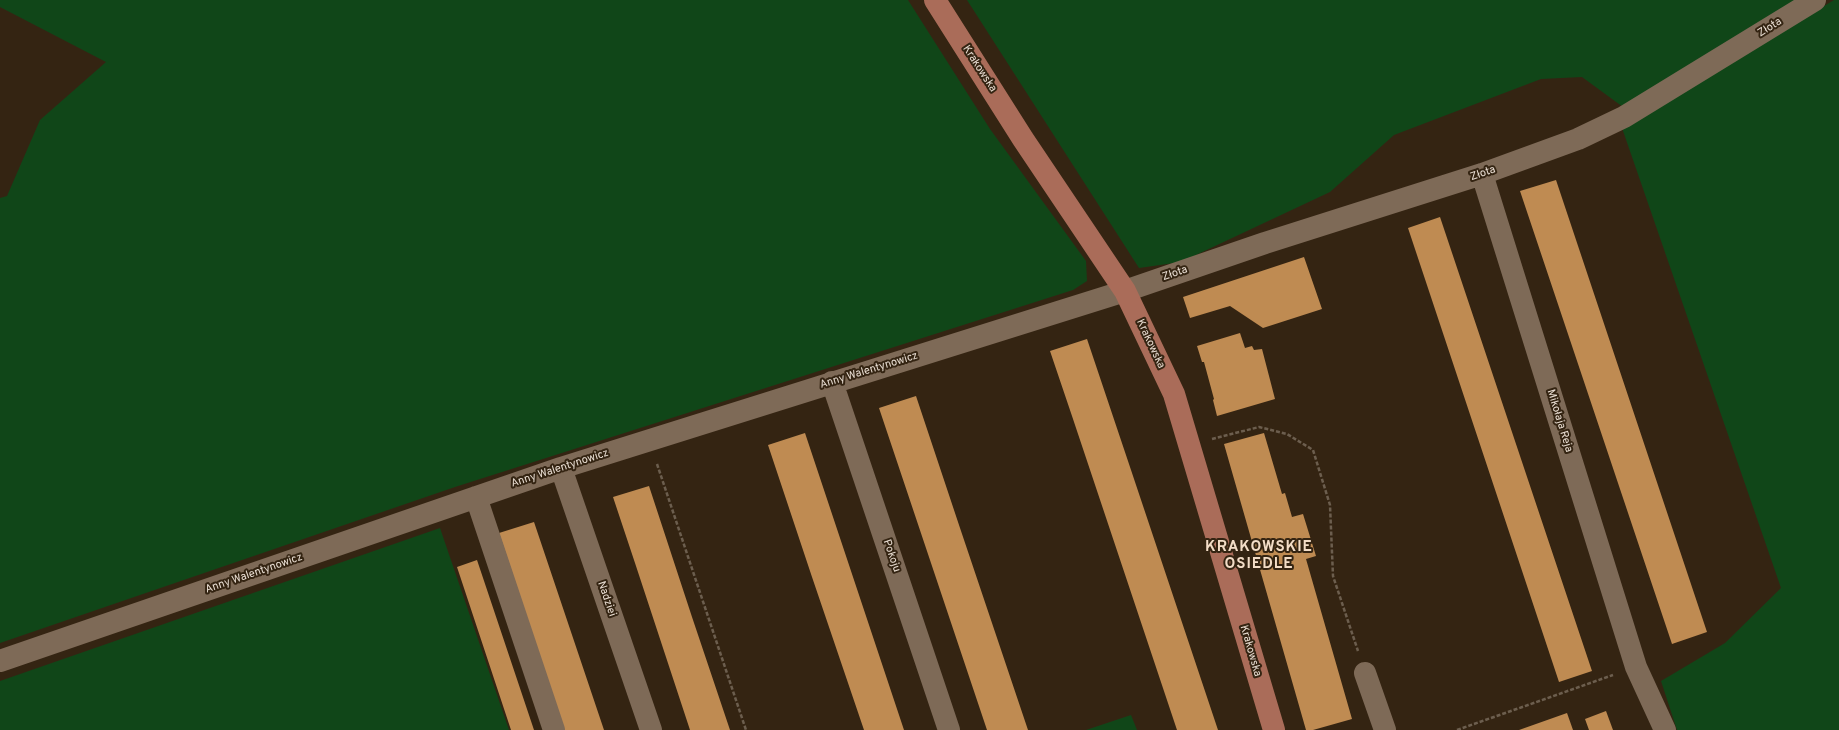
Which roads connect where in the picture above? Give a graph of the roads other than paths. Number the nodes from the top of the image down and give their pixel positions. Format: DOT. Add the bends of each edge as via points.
graph roads {
  1 [pos="935,0"];
  2 [pos="1815,0"];
  3 [pos="1482,174"];
  4 [pos="1125,291"];
  5 [pos="832,382"];
  6 [pos="562,468"];
  7 [pos="476,497"];
  8 [pos="0,661"];
  9 [pos="1364,672"];
  10 [pos="554,730"];
  11 [pos="650,730"];
  12 [pos="949,730"];
  13 [pos="1274,730"];
  14 [pos="1385,730"];
  15 [pos="1665,730"];
  1 -- 4 [label="main road, Krakowska" via="1023,139"];
  2 -- 3 [label="street, Złota" via="1624,117 1578,139"];
  3 -- 4 [label="street, Złota" via="1265,243"];
  3 -- 15 [label="street, Mikołaja Reja" via="1636,667"];
  4 -- 5 [label="street, Anny Walentynowicz"];
  4 -- 13 [label="main road, Krakowska" via="1174,394"];
  5 -- 6 [label="street, Anny Walentynowicz"];
  5 -- 12 [label="street, Pokoju"];
  6 -- 7 [label="street, Anny Walentynowicz"];
  6 -- 11 [label="street, Nadziei"];
  7 -- 8 [label="street, Anny Walentynowicz"];
  7 -- 10 [label="street"];
  9 -- 14 [label="street"];
}
